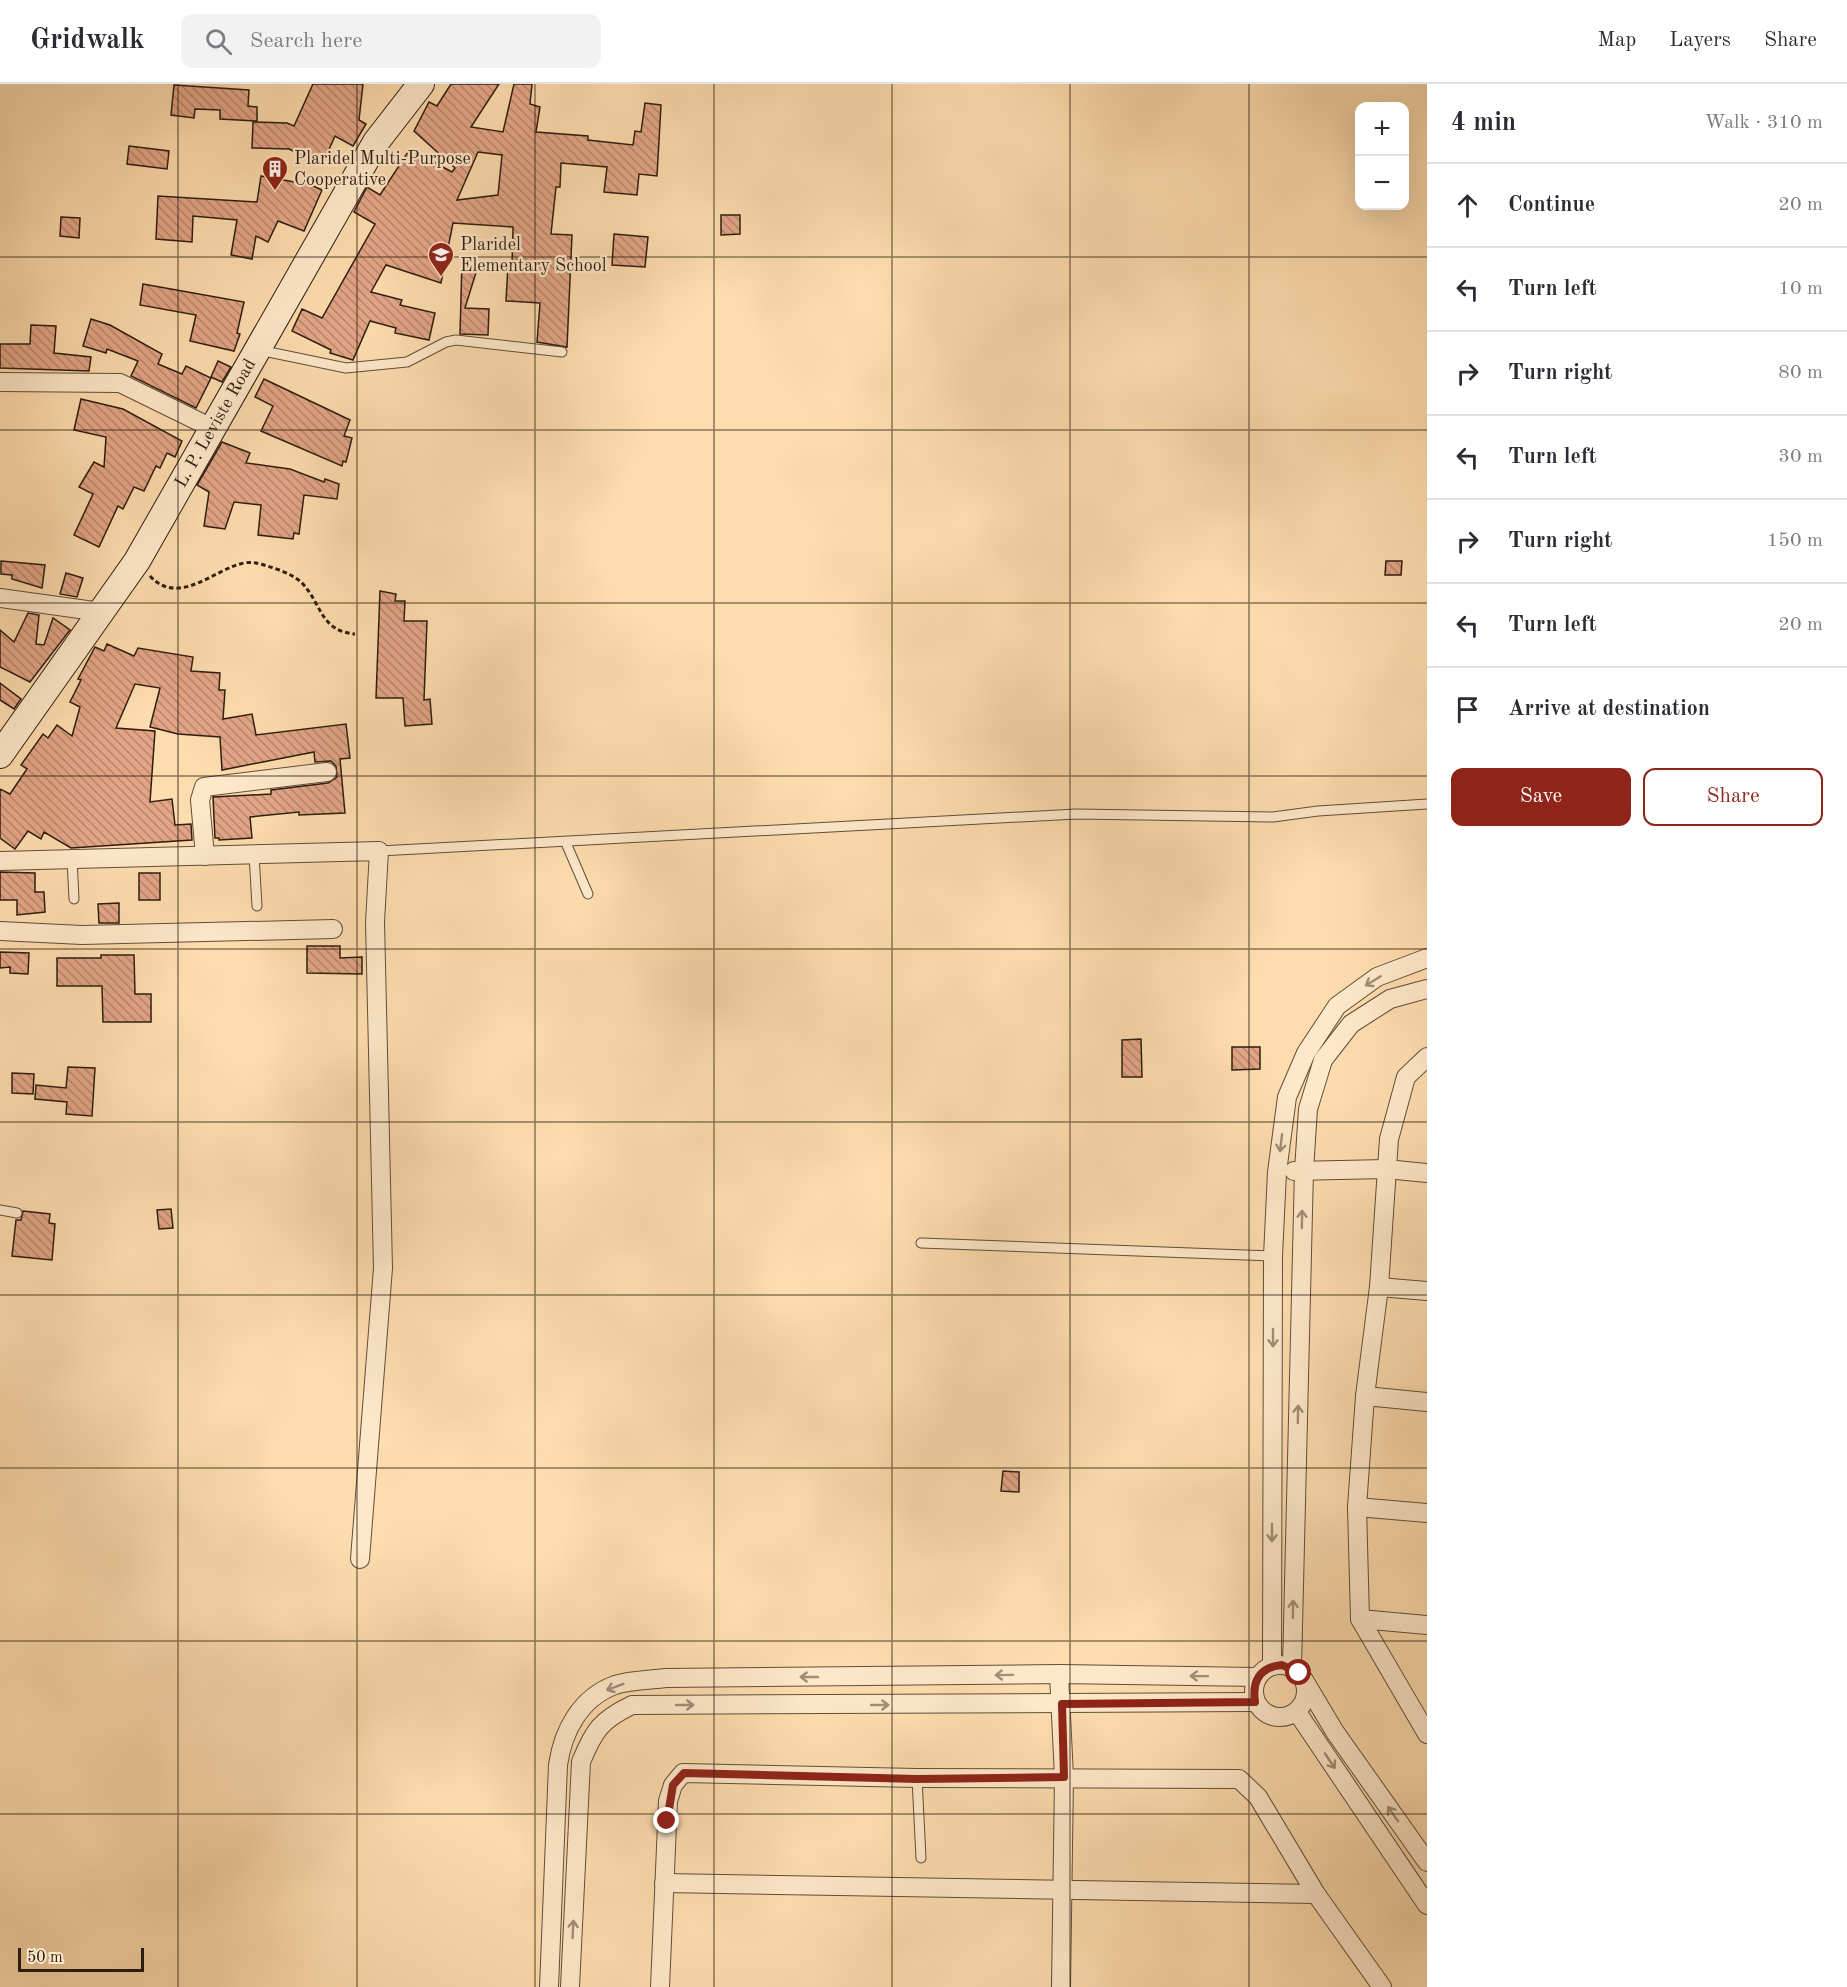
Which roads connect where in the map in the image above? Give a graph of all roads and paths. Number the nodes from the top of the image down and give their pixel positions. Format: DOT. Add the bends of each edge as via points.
graph roads {
  1 [pos="420,84"];
  2 [pos="256,349"];
  3 [pos="562,352"];
  4 [pos="0,382"];
  5 [pos="212,428"];
  6 [pos="137,561"];
  7 [pos="0,598"];
  8 [pos="101,612"];
  9 [pos="355,634"];
  10 [pos="0,755"];
  11 [pos="327,772"];
  12 [pos="1427,804"];
  13 [pos="566,843"];
  14 [pos="379,851"];
  15 [pos="254,854"];
  16 [pos="205,856"];
  17 [pos="72,860"];
  18 [pos="0,861"];
  19 [pos="588,894"];
  20 [pos="74,899"];
  21 [pos="257,906"];
  22 [pos="333,929"];
  23 [pos="0,931"];
  24 [pos="1427,958"];
  25 [pos="1427,989"];
  26 [pos="1427,1057"];
  27 [pos="1386,1169"];
  28 [pos="1304,1170"];
  29 [pos="1277,1172"];
  30 [pos="1427,1173"];
  31 [pos="0,1210"];
  32 [pos="17,1213"];
  33 [pos="921,1243"];
  34 [pos="1273,1256"];
  35 [pos="1379,1287"];
  36 [pos="1427,1291"];
  37 [pos="1365,1396"];
  38 [pos="1427,1402"];
  39 [pos="1358,1507"];
  40 [pos="1427,1513"];
  41 [pos="360,1559"];
  42 [pos="1360,1619"];
  43 [pos="1427,1625"];
  44 [pos="1265,1671"];
  45 [pos="1059,1674"];
  46 [pos="1298,1674"];
  47 [pos="1255,1702"];
  48 [pos="1062,1704"];
  49 [pos="1297,1712"];
  50 [pos="1427,1734"];
  51 [pos="1064,1777"];
  52 [pos="917,1779"];
  53 [pos="921,1858"];
  54 [pos="1427,1862"];
  55 [pos="663,1883"];
  56 [pos="1060,1890"];
  57 [pos="1316,1894"];
  58 [pos="1427,1905"];
  59 [pos="549,1987"];
  60 [pos="570,1987"];
  61 [pos="660,1987"];
  62 [pos="1061,1987"];
  63 [pos="1382,1987"];
  1 -- 2 [label="main road, L. P. Leviste Road" via="376,142"];
  2 -- 3 [label="lane" via="346,368 408,362 456,340"];
  2 -- 5 [label="main road, L. P. Leviste Road"];
  4 -- 5 [label="street" via="120,383"];
  5 -- 6 [label="main road, L. P. Leviste Road"];
  6 -- 8 [label="main road, L. P. Leviste Road"];
  6 -- 9 [label="path" via="155,581 177,589 221,574 237,564 262,565 301,582 330,625 342,633"];
  7 -- 8 [label="street"];
  8 -- 10 [label="main road, L. P. Leviste Road"];
  11 -- 16 [label="street" via="204,787 200,800"];
  12 -- 13 [label="lane" via="1273,817 1076,814"];
  13 -- 14 [label="lane"];
  13 -- 19 [label="lane"];
  14 -- 15 [label="street"];
  14 -- 41 [label="street" via="375,922 383,1268"];
  15 -- 16 [label="street"];
  15 -- 21 [label="lane"];
  16 -- 17 [label="street"];
  17 -- 18 [label="street"];
  17 -- 20 [label="lane"];
  22 -- 23 [label="street" via="82,935"];
  24 -- 29 [label="street, one-way" via="1377,977 1337,1006 1306,1053 1287,1097"];
  25 -- 28 [label="street" via="1390,999 1352,1024 1323,1060 1308,1109"];
  26 -- 27 [label="street" via="1406,1077 1396,1104"];
  27 -- 28 [label="street"];
  27 -- 30 [label="street"];
  27 -- 35 [label="street"];
  28 -- 29 [label="street"];
  46 -- 28 [label="street, one-way"];
  29 -- 34 [label="street"];
  31 -- 32 [label="lane"];
  33 -- 34 [label="lane"];
  34 -- 44 [label="street, one-way"];
  35 -- 36 [label="street"];
  35 -- 37 [label="street"];
  37 -- 38 [label="street"];
  37 -- 39 [label="street"];
  39 -- 40 [label="street"];
  39 -- 42 [label="street"];
  42 -- 43 [label="street"];
  42 -- 50 [label="street"];
  44 -- 45 [label="street, one-way"];
  44 -- 46 [label="street"];
  44 -- 47 [label="street" via="1253,1689"];
  45 -- 48 [label="street"];
  45 -- 59 [label="street, one-way" via="666,1678 615,1685 590,1700 562,1741 558,1765"];
  46 -- 49 [label="street" via="1306,1697"];
  54 -- 46 [label="street, one-way"];
  47 -- 48 [label="street"];
  47 -- 49 [label="street" via="1266,1715 1282,1718"];
  48 -- 51 [label="street"];
  60 -- 48 [label="street, one-way" via="581,1762 593,1733 608,1717 632,1705"];
  49 -- 58 [label="street, one-way"];
  51 -- 52 [label="street"];
  51 -- 56 [label="street"];
  51 -- 57 [label="street" via="1239,1779 1258,1797"];
  52 -- 53 [label="lane"];
  52 -- 55 [label="street" via="684,1773 673,1785 668,1801"];
  55 -- 56 [label="street"];
  55 -- 61 [label="street"];
  56 -- 57 [label="street"];
  56 -- 62 [label="street"];
  57 -- 63 [label="street"];
}
